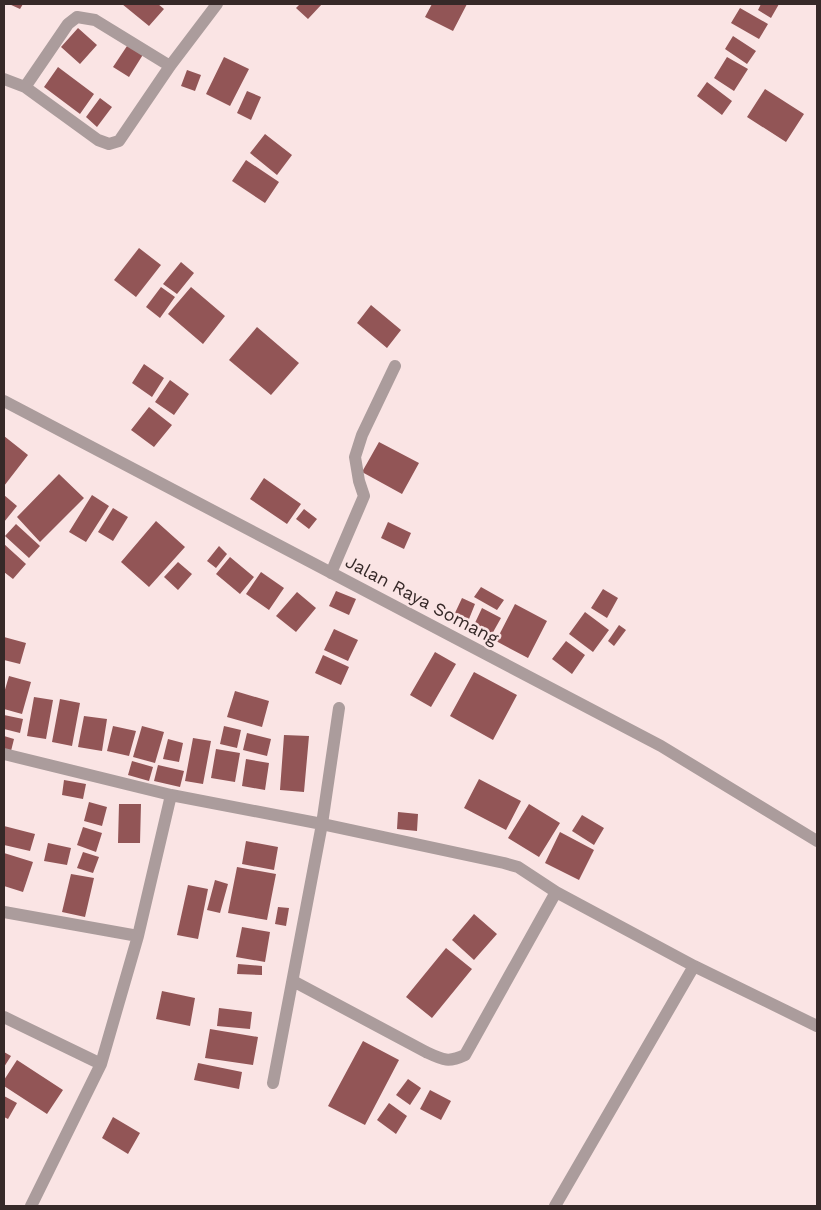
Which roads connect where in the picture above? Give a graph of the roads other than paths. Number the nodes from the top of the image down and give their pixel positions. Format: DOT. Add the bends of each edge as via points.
graph roads {
  1 [pos="217,4"];
  2 [pos="170,66"];
  3 [pos="4,80"];
  4 [pos="26,87"];
  5 [pos="395,366"];
  6 [pos="4,401"];
  7 [pos="331,573"];
  8 [pos="339,708"];
  9 [pos="4,754"];
  10 [pos="171,796"];
  11 [pos="322,824"];
  12 [pos="817,841"];
  13 [pos="556,892"];
  14 [pos="4,912"];
  15 [pos="138,936"];
  16 [pos="694,966"];
  17 [pos="293,981"];
  18 [pos="4,1017"];
  19 [pos="817,1026"];
  20 [pos="101,1064"];
  21 [pos="273,1083"];
  22 [pos="31,1206"];
  23 [pos="554,1206"];
  1 -- 2 [label="street"];
  2 -- 4 [label="street" via="95,20 77,18 68,24"];
  2 -- 4 [label="street" via="119,141 109,144 98,140"];
  3 -- 4 [label="street"];
  5 -- 7 [label="street" via="355,456 364,496"];
  6 -- 7 [label="street, Jalan Raya Somang"];
  7 -- 12 [label="street, Jalan Raya Somang" via="661,746"];
  8 -- 11 [label="street"];
  9 -- 10 [label="street"];
  10 -- 11 [label="street"];
  10 -- 15 [label="street"];
  11 -- 13 [label="street" via="504,863"];
  11 -- 17 [label="street"];
  13 -- 16 [label="street"];
  13 -- 17 [label="street" via="465,1055 453,1060 440,1059"];
  14 -- 15 [label="street"];
  15 -- 20 [label="street"];
  16 -- 19 [label="street"];
  16 -- 23 [label="street"];
  17 -- 21 [label="street"];
  18 -- 20 [label="street"];
  20 -- 22 [label="street"];
}
